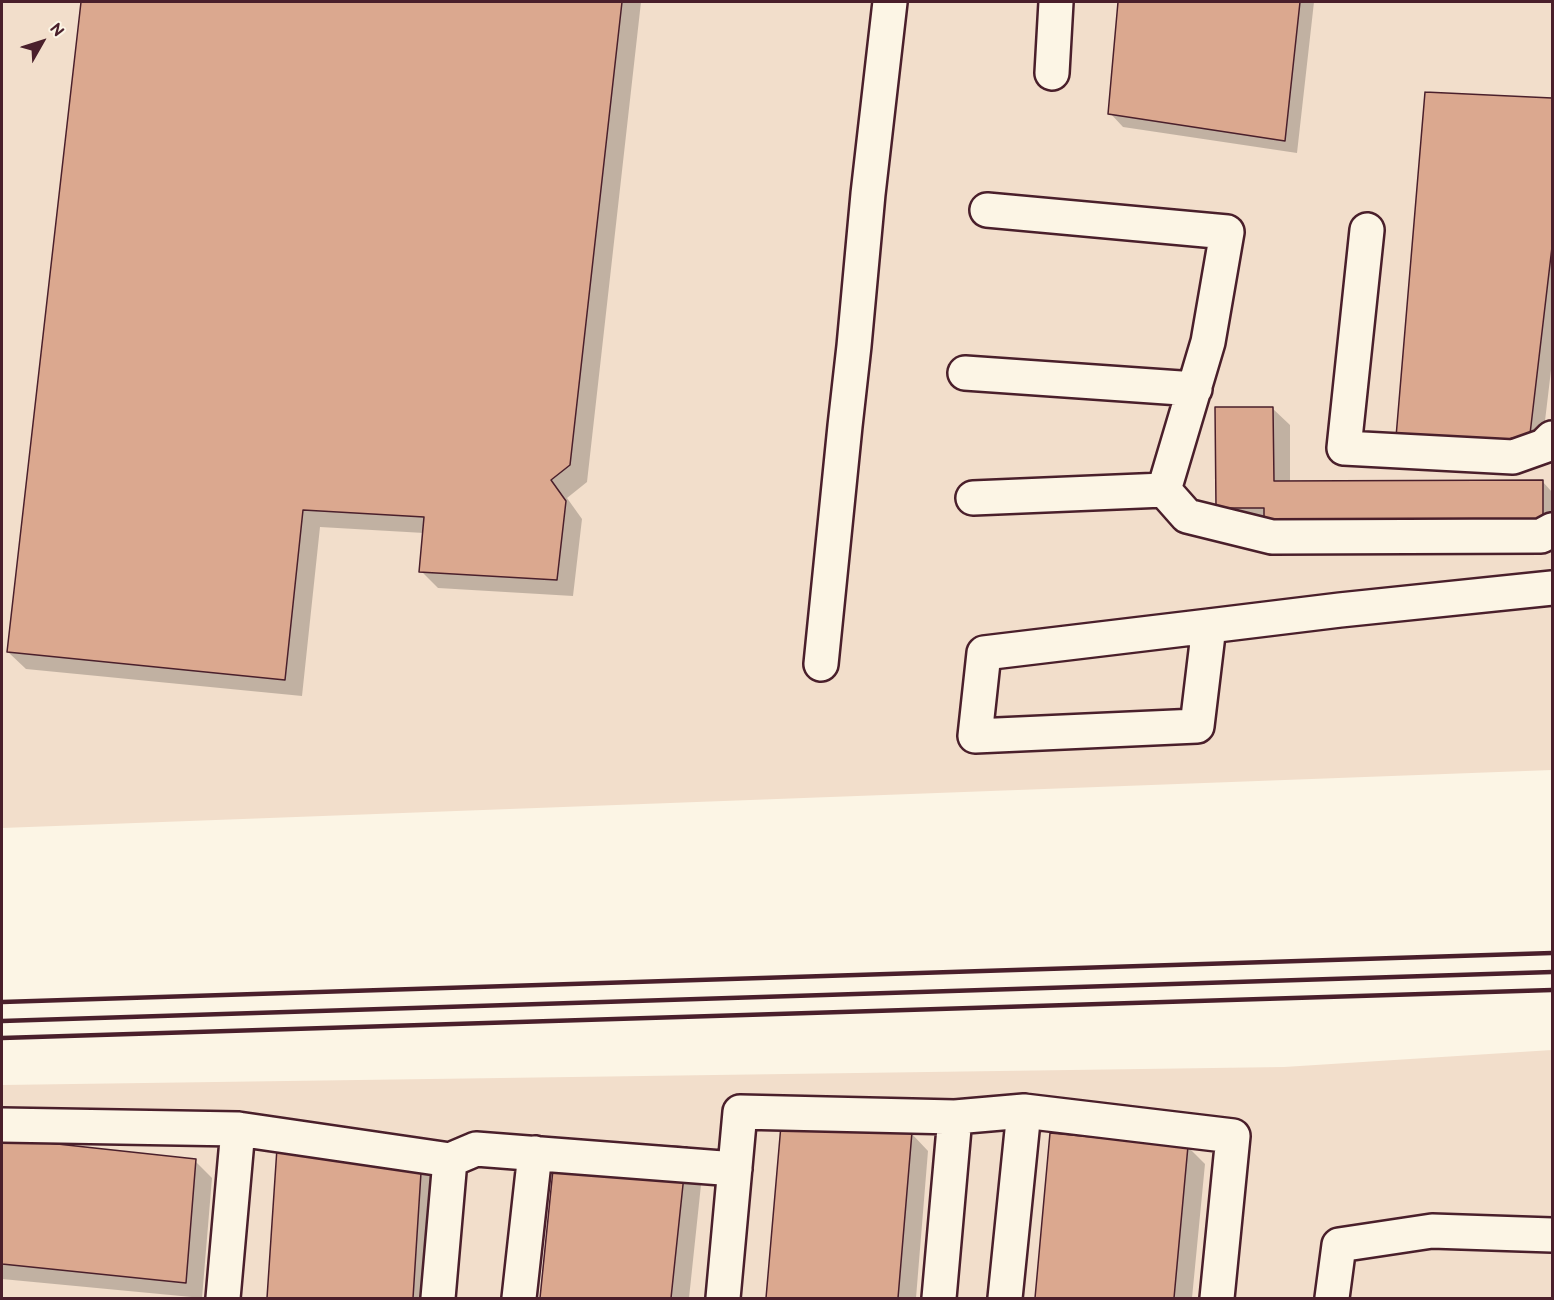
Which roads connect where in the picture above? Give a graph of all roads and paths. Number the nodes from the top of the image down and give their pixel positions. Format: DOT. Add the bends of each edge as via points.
graph roads {
  1 [pos="890,2"];
  2 [pos="1056,2"];
  3 [pos="1052,73"];
  4 [pos="987,210"];
  5 [pos="1367,230"];
  6 [pos="964,373"];
  7 [pos="1195,389"];
  8 [pos="1552,438"];
  9 [pos="1164,490"];
  10 [pos="973,498"];
  11 [pos="1552,530"];
  12 [pos="1552,588"];
  13 [pos="1209,626"];
  14 [pos="821,664"];
  15 [pos="1024,1111"];
  16 [pos="955,1117"];
  17 [pos="2,1125"];
  18 [pos="238,1130"];
  19 [pos="535,1153"];
  20 [pos="450,1160"];
  21 [pos="735,1169"];
  22 [pos="1552,1235"];
  23 [pos="223,1299"];
  24 [pos="438,1299"];
  25 [pos="519,1299"];
  26 [pos="723,1299"];
  27 [pos="939,1299"];
  28 [pos="1005,1299"];
  29 [pos="1217,1299"];
  30 [pos="1332,1299"];
  1 -- 14 [label="lane"];
  2 -- 3 [label="lane"];
  4 -- 7 [label="lane" via="1227,232 1208,342"];
  5 -- 8 [label="lane" via="1344,448 1513,457 1544,446"];
  6 -- 7 [label="lane"];
  7 -- 9 [label="lane"];
  9 -- 10 [label="lane"];
  9 -- 11 [label="lane" via="1186,516 1272,537 1541,536"];
  12 -- 13 [label="lane"];
  13 -- 13 [label="lane" via="1197,726 975,736 984,653"];
  15 -- 16 [label="lane"];
  15 -- 28 [label="lane"];
  15 -- 29 [label="lane" via="1233,1136"];
  16 -- 21 [label="lane" via="740,1112"];
  16 -- 27 [label="lane"];
  17 -- 18 [label="lane"];
  18 -- 20 [label="lane"];
  18 -- 23 [label="lane"];
  19 -- 20 [label="lane" via="476,1149"];
  19 -- 21 [label="lane"];
  19 -- 25 [label="lane"];
  20 -- 24 [label="lane"];
  21 -- 26 [label="lane"];
  22 -- 30 [label="lane" via="1432,1231 1339,1245"];
}
